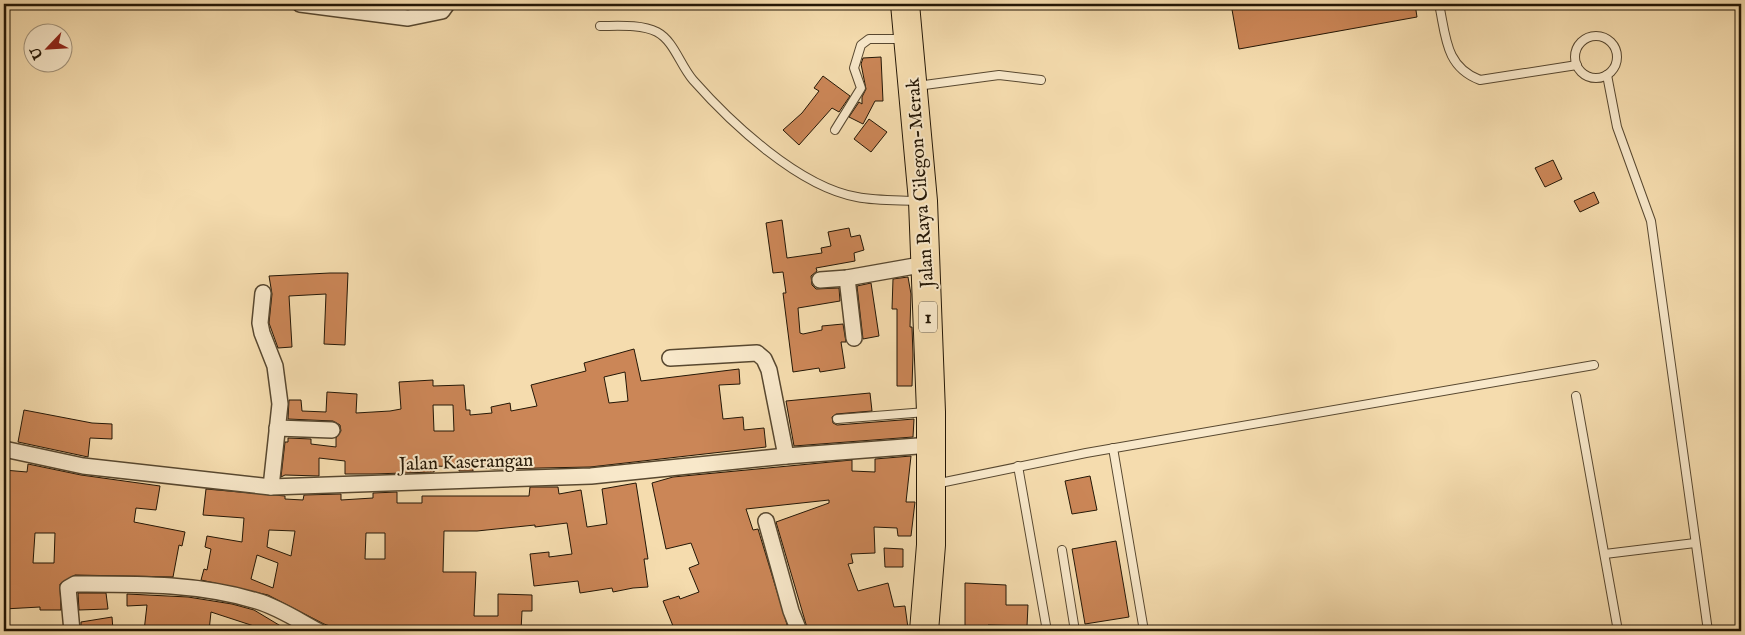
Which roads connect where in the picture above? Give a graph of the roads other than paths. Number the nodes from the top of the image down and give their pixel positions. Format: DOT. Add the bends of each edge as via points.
graph roads {
  1 [pos="300,4"];
  2 [pos="447,4"];
  3 [pos="905,4"];
  4 [pos="1439,4"];
  5 [pos="331,6"];
  6 [pos="391,10"];
  7 [pos="600,26"];
  8 [pos="907,39"];
  9 [pos="1577,65"];
  10 [pos="1607,75"];
  11 [pos="1041,80"];
  12 [pos="912,87"];
  13 [pos="834,130"];
  14 [pos="923,201"];
  15 [pos="926,264"];
  16 [pos="847,278"];
  17 [pos="820,280"];
  18 [pos="263,293"];
  19 [pos="854,338"];
  20 [pos="670,358"];
  21 [pos="1594,365"];
  22 [pos="1576,396"];
  23 [pos="931,412"];
  24 [pos="838,419"];
  25 [pos="277,428"];
  26 [pos="332,430"];
  27 [pos="931,445"];
  28 [pos="1113,448"];
  29 [pos="4,450"];
  30 [pos="786,456"];
  31 [pos="1018,466"];
  32 [pos="931,484"];
  33 [pos="271,487"];
  34 [pos="766,521"];
  35 [pos="1695,543"];
  36 [pos="1062,550"];
  37 [pos="1605,554"];
  38 [pos="72,631"];
  39 [pos="318,631"];
  40 [pos="799,631"];
  41 [pos="924,631"];
  42 [pos="1047,631"];
  43 [pos="1074,631"];
  44 [pos="1144,631"];
  45 [pos="1618,631"];
  46 [pos="1708,631"];
  1 -- 5 [label="street"];
  2 -- 6 [label="street" via="434,14 408,18"];
  3 -- 8 [label="highway, Jalan Raya Cilegon-Merak / 1"];
  4 -- 9 [label="lane" via="1447,46 1454,62 1466,75 1480,80"];
  5 -- 6 [label="street"];
  7 -- 14 [label="lane" via="626,26 659,33 693,80 749,135 797,172 857,197"];
  8 -- 12 [label="highway, Jalan Raya Cilegon-Merak / 1"];
  8 -- 13 [label="lane" via="869,39 861,45 854,68 861,88"];
  9 -- 10 [label="lane" via="1590,77"];
  9 -- 10 [label="lane" via="1576,53 1581,43 1591,37 1603,37 1613,44 1617,55 1615,66"];
  10 -- 35 [label="lane" via="1617,127 1651,221"];
  11 -- 12 [label="lane" via="1000,75"];
  12 -- 14 [label="highway, Jalan Raya Cilegon-Merak / 1"];
  14 -- 15 [label="highway, Jalan Raya Cilegon-Merak / 1"];
  15 -- 16 [label="street"];
  15 -- 23 [label="highway, Jalan Raya Cilegon-Merak / 1"];
  16 -- 17 [label="street"];
  16 -- 19 [label="street"];
  18 -- 25 [label="street" via="260,323 279,384"];
  20 -- 30 [label="street" via="757,354 764,359"];
  21 -- 28 [label="lane"];
  22 -- 37 [label="lane"];
  23 -- 24 [label="lane"];
  23 -- 27 [label="highway, Jalan Raya Cilegon-Merak / 1"];
  25 -- 26 [label="street"];
  25 -- 33 [label="street"];
  27 -- 30 [label="street, Jalan Kaserangan"];
  27 -- 32 [label="highway, Jalan Raya Cilegon-Merak / 1"];
  28 -- 31 [label="lane"];
  28 -- 44 [label="lane"];
  29 -- 33 [label="street, Jalan Kaserangan" via="83,466"];
  30 -- 33 [label="street, Jalan Kaserangan" via="591,476"];
  31 -- 32 [label="lane"];
  31 -- 42 [label="lane"];
  32 -- 41 [label="highway, Jalan Raya Cilegon-Merak / 1" via="931,545"];
  34 -- 40 [label="street"];
  35 -- 37 [label="lane"];
  35 -- 46 [label="lane"];
  36 -- 43 [label="lane"];
  37 -- 45 [label="lane"];
  38 -- 39 [label="street" via="70,585 174,584 258,601"];
}
